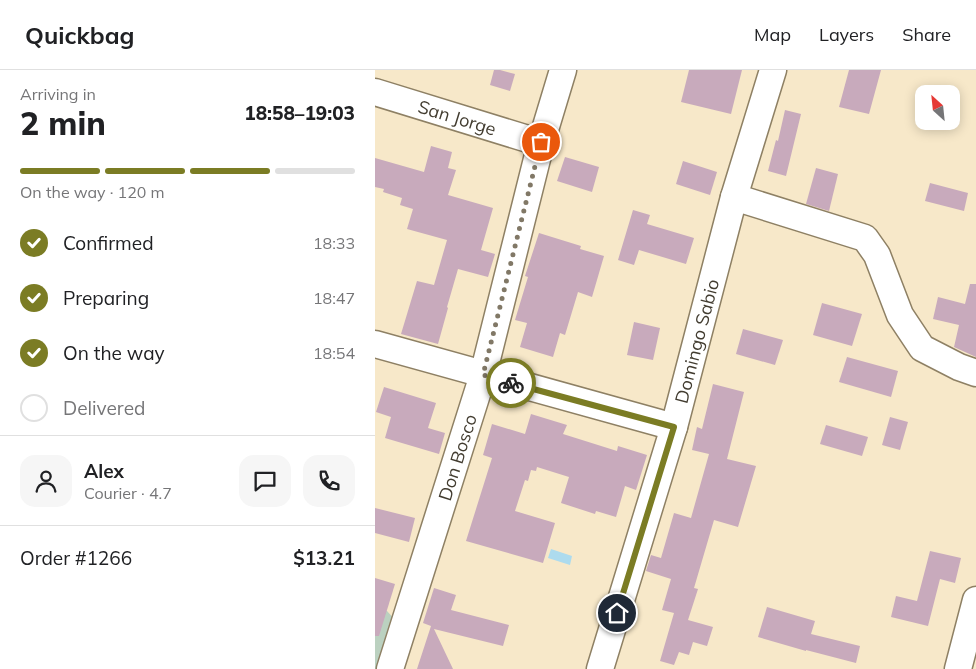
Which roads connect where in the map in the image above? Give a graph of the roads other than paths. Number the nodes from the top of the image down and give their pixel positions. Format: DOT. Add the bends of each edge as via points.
graph roads {
  1 [pos="563,70"];
  2 [pos="773,70"];
  3 [pos="375,92"];
  4 [pos="541,142"];
  5 [pos="734,197"];
  6 [pos="375,344"];
  7 [pos="976,373"];
  8 [pos="483,375"];
  9 [pos="674,427"];
  10 [pos="976,600"];
  11 [pos="971,643"];
  12 [pos="391,669"];
  13 [pos="600,669"];
  14 [pos="958,669"];
  1 -- 4 [label="street, Don Bosco"];
  2 -- 5 [label="street, Domingo Sabio"];
  3 -- 4 [label="street, San Jorge"];
  4 -- 8 [label="street, Don Bosco"];
  5 -- 7 [label="street" via="865,238 877,254 900,315 922,348"];
  5 -- 9 [label="street, Domingo Sabio"];
  6 -- 8 [label="street"];
  8 -- 9 [label="street"];
  8 -- 12 [label="street, Don Bosco"];
  9 -- 13 [label="street, Domingo Sabio"];
  10 -- 11 [label="street"];
  11 -- 14 [label="street"];
}
